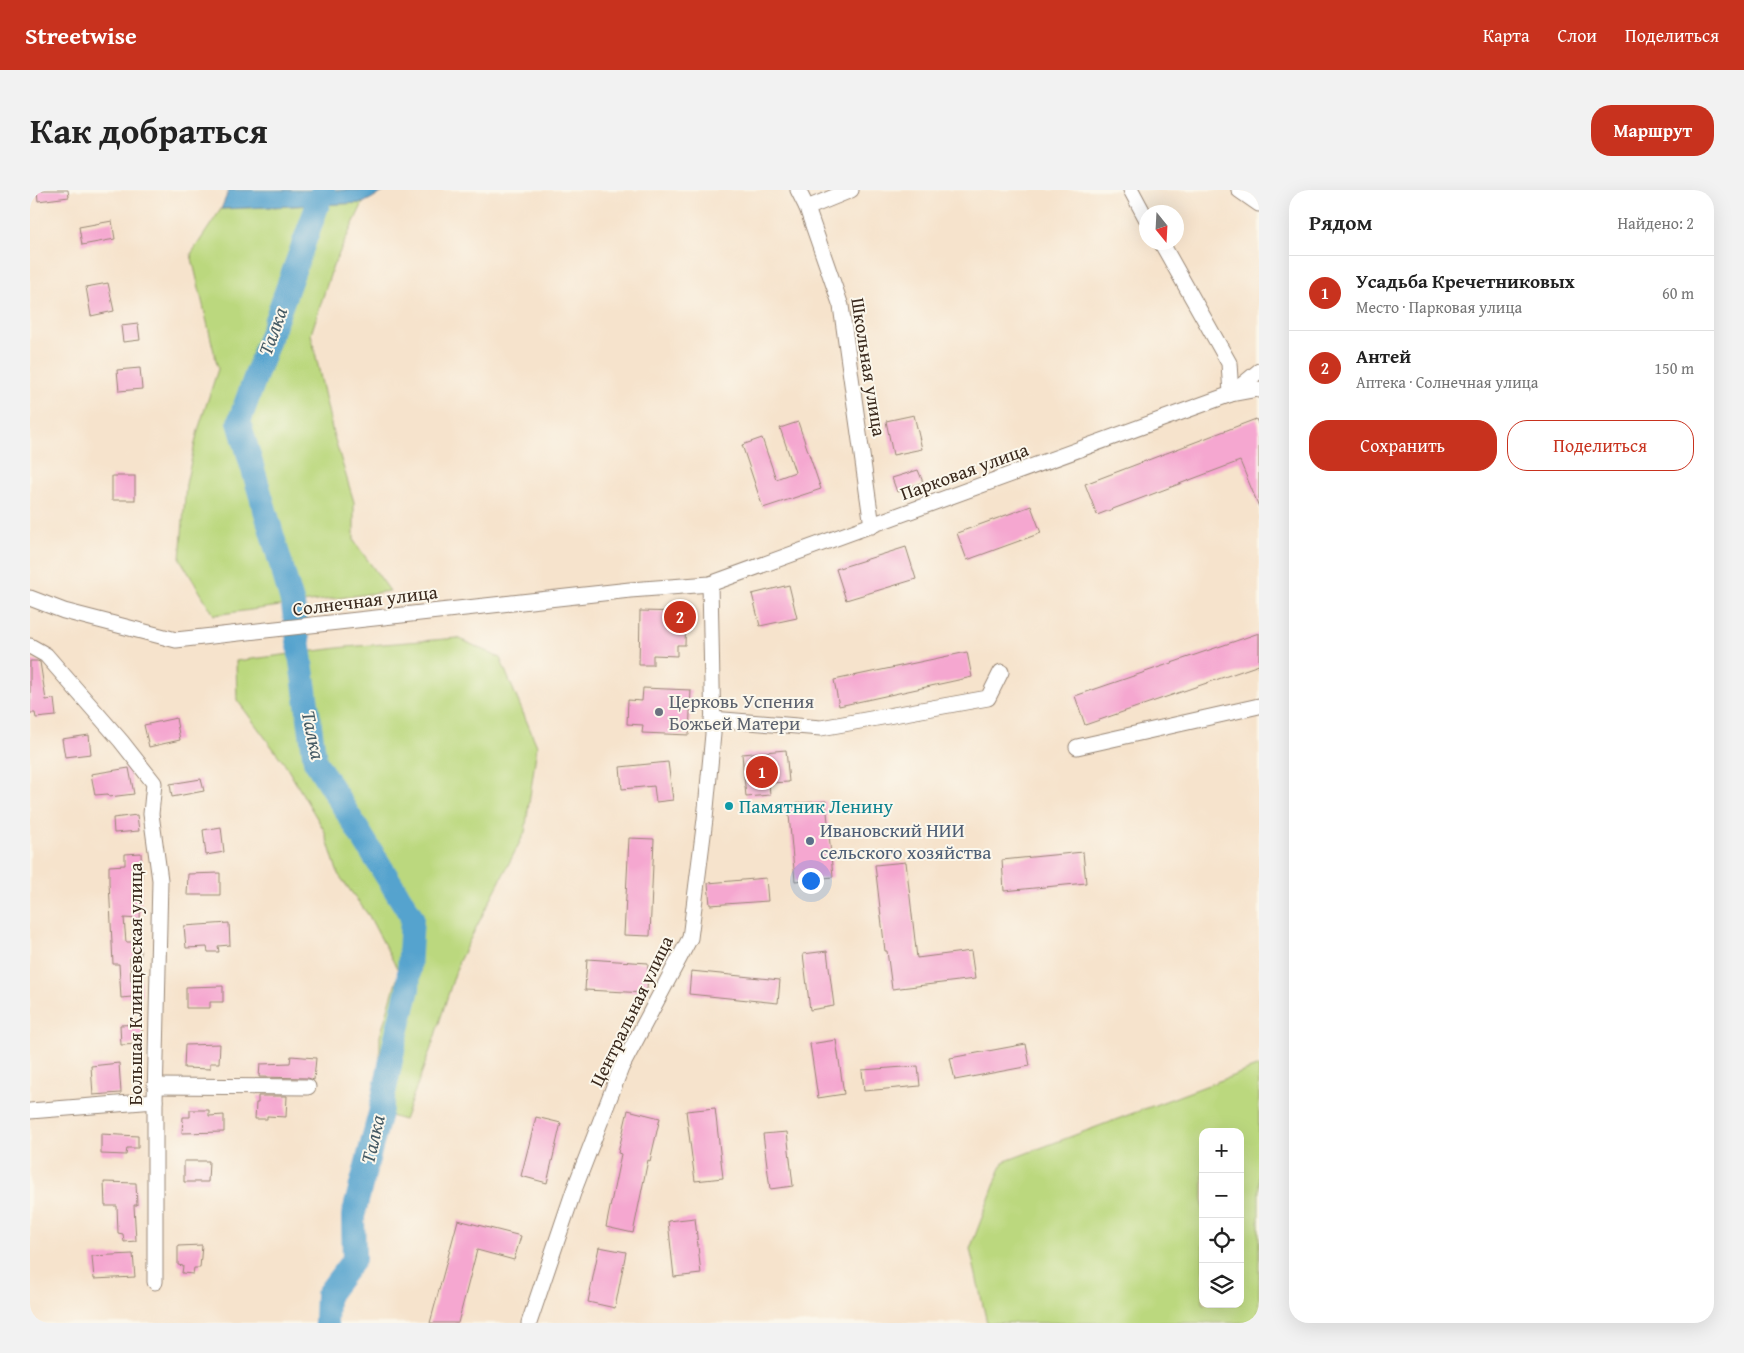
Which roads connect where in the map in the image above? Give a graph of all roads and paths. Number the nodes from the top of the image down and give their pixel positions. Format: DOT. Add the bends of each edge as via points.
graph roads {
  1 [pos="798,190"];
  2 [pos="851,190"];
  3 [pos="1131,190"];
  4 [pos="1239,190"];
  5 [pos="1259,204"];
  6 [pos="1139,205"];
  7 [pos="807,208"];
  8 [pos="1166,250"];
  9 [pos="1259,371"];
  10 [pos="1259,390"];
  11 [pos="1231,394"];
  12 [pos="872,526"];
  13 [pos="710,584"];
  14 [pos="30,598"];
  15 [pos="30,646"];
  16 [pos="1000,672"];
  17 [pos="1259,706"];
  18 [pos="712,719"];
  19 [pos="1077,747"];
  20 [pos="155,1086"];
  21 [pos="308,1087"];
  22 [pos="155,1102"];
  23 [pos="30,1110"];
  24 [pos="155,1282"];
  25 [pos="530,1323"];
  1 -- 7 [label="street, Школьная улица"];
  2 -- 7 [label="street"];
  3 -- 6 [label="street"];
  4 -- 5 [label="street"];
  7 -- 12 [label="street, Школьная улица" via="841,306"];
  8 -- 11 [label="street" via="1230,363"];
  9 -- 11 [label="street, Парковая улица"];
  10 -- 11 [label="street, Парковая улица"];
  11 -- 12 [label="street, Парковая улица"];
  12 -- 13 [label="street, Парковая улица"];
  13 -- 14 [label="street, Солнечная улица" via="176,640 64,612"];
  13 -- 18 [label="street, Центральная улица"];
  15 -- 20 [label="street, Большая Клинцевская улица" via="46,655 154,782 151,814 160,880"];
  16 -- 18 [label="street" via="988,698 821,728"];
  17 -- 19 [label="street"];
  18 -- 25 [label="street, Центральная улица" via="711,757 690,938 621,1068 574,1190"];
  20 -- 21 [label="street"];
  20 -- 22 [label="street, Большая Клинцевская улица"];
  22 -- 23 [label="street"];
  22 -- 24 [label="street, Большая Клинцевская улица"];
}
